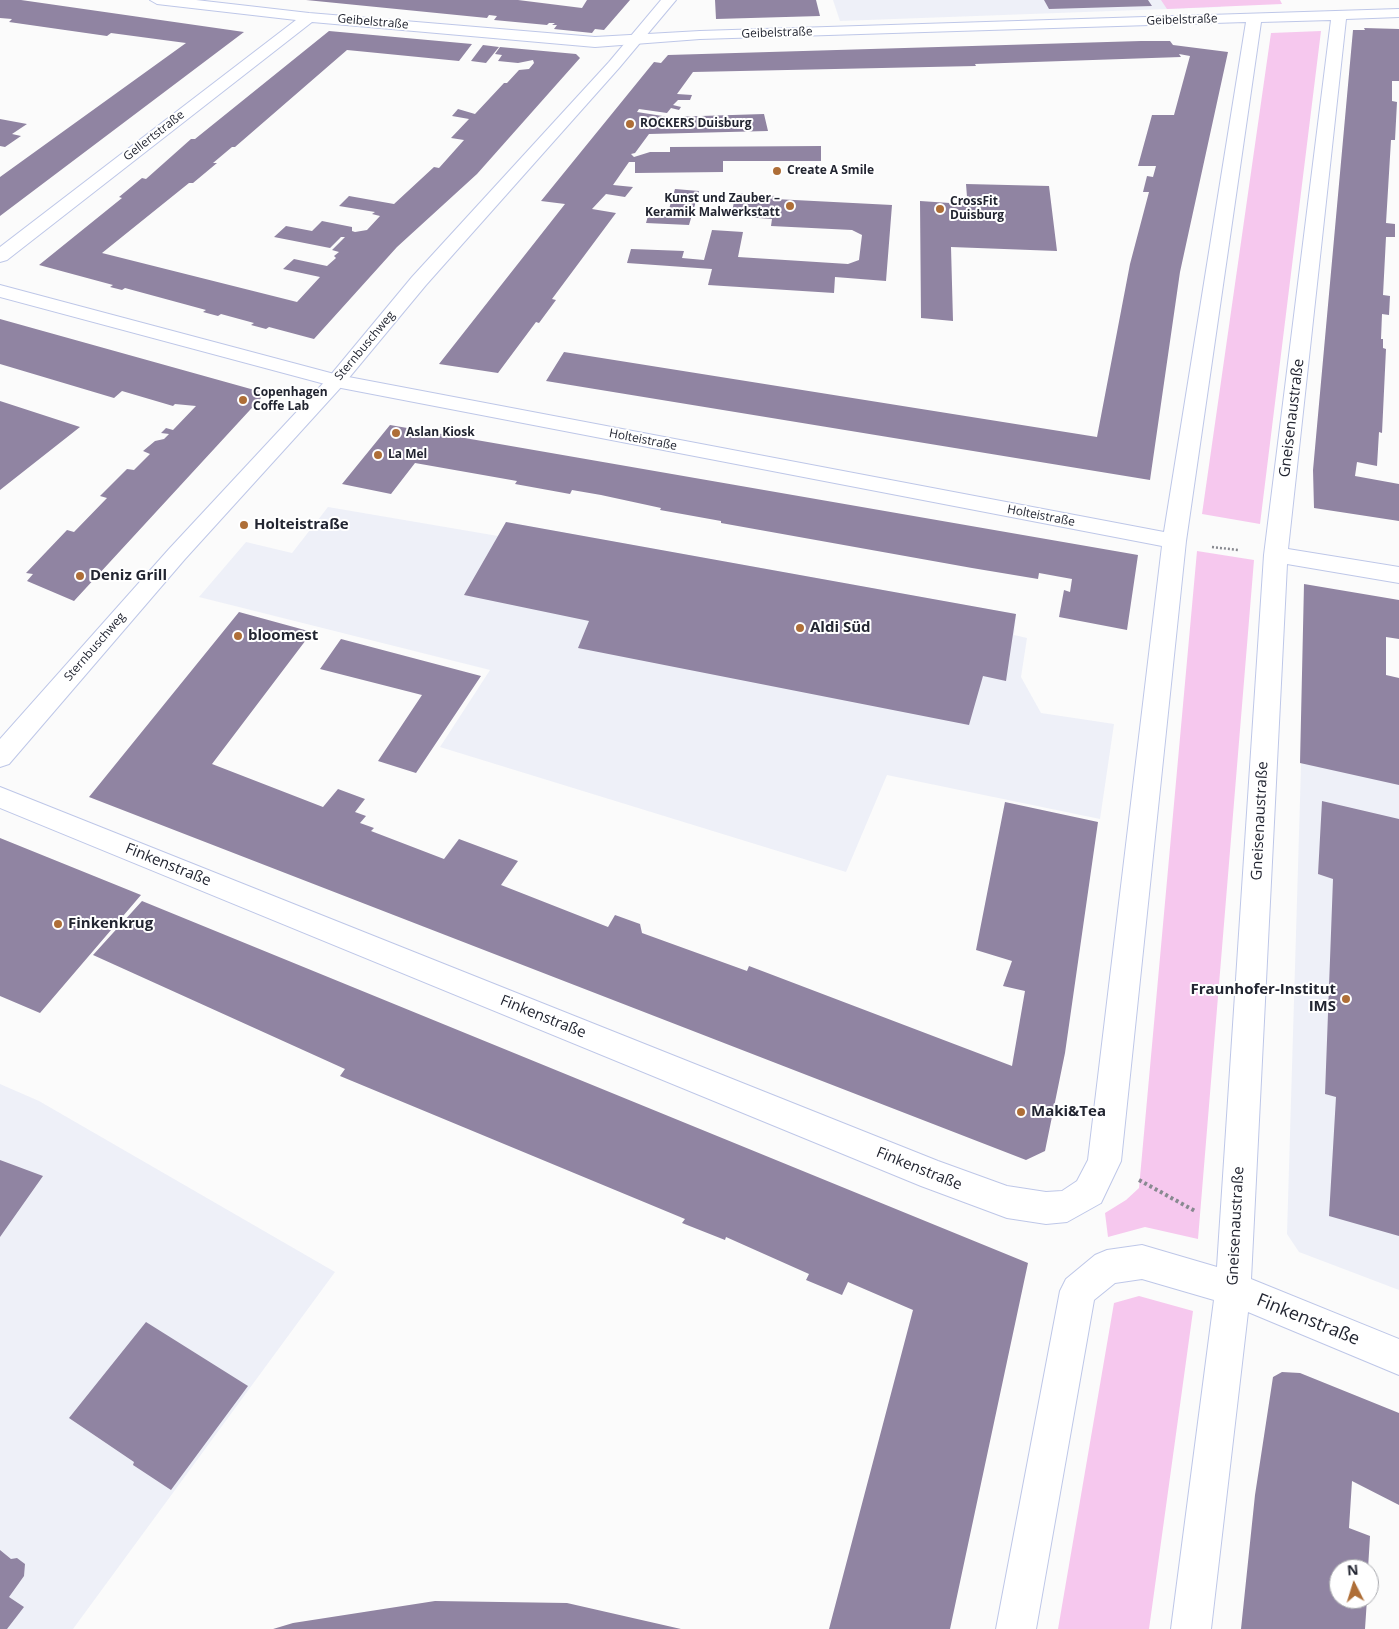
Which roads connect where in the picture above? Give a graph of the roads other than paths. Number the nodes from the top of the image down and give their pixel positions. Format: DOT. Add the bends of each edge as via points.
graph roads {
  1 [pos="157,0"];
  2 [pos="669,0"];
  3 [pos="1399,13"];
  4 [pos="1339,14"];
  5 [pos="308,16"];
  6 [pos="1254,18"];
  7 [pos="633,41"];
  8 [pos="0,256"];
  9 [pos="0,291"];
  10 [pos="336,381"];
  11 [pos="1174,541"];
  12 [pos="1276,555"];
  13 [pos="1399,575"];
  14 [pos="0,757"];
  15 [pos="0,796"];
  16 [pos="1232,1289"];
  17 [pos="1399,1357"];
  18 [pos="1016,1629"];
  19 [pos="1191,1629"];
  1 -- 5 [label="street, Geibelstraße"];
  2 -- 7 [label="street, Sternbuschweg"];
  3 -- 4 [label="street, Geibelstraße"];
  4 -- 6 [label="street, Geibelstraße"];
  4 -- 12 [label="street, Gneisenaustraße"];
  5 -- 7 [label="street, Geibelstraße" via="583,42"];
  5 -- 8 [label="street, Gellertstraße"];
  6 -- 7 [label="street, Geibelstraße" via="710,35"];
  6 -- 11 [label="street"];
  7 -- 10 [label="street, Sternbuschweg" via="419,280"];
  9 -- 10 [label="street, Holteistraße"];
  10 -- 11 [label="street, Holteistraße"];
  10 -- 14 [label="street, Sternbuschweg" via="177,554"];
  11 -- 15 [label="street, Finkenstraße" via="1104,1161 1089,1192 1067,1206 1046,1208 1006,1202 933,1175"];
  12 -- 13 [label="street"];
  12 -- 16 [label="street, Gneisenaustraße"];
  16 -- 17 [label="street, Finkenstraße"];
  16 -- 18 [label="street, Finkenstraße" via="1142,1262 1107,1267 1078,1291"];
  16 -- 19 [label="street, Gneisenaustraße"];
}
